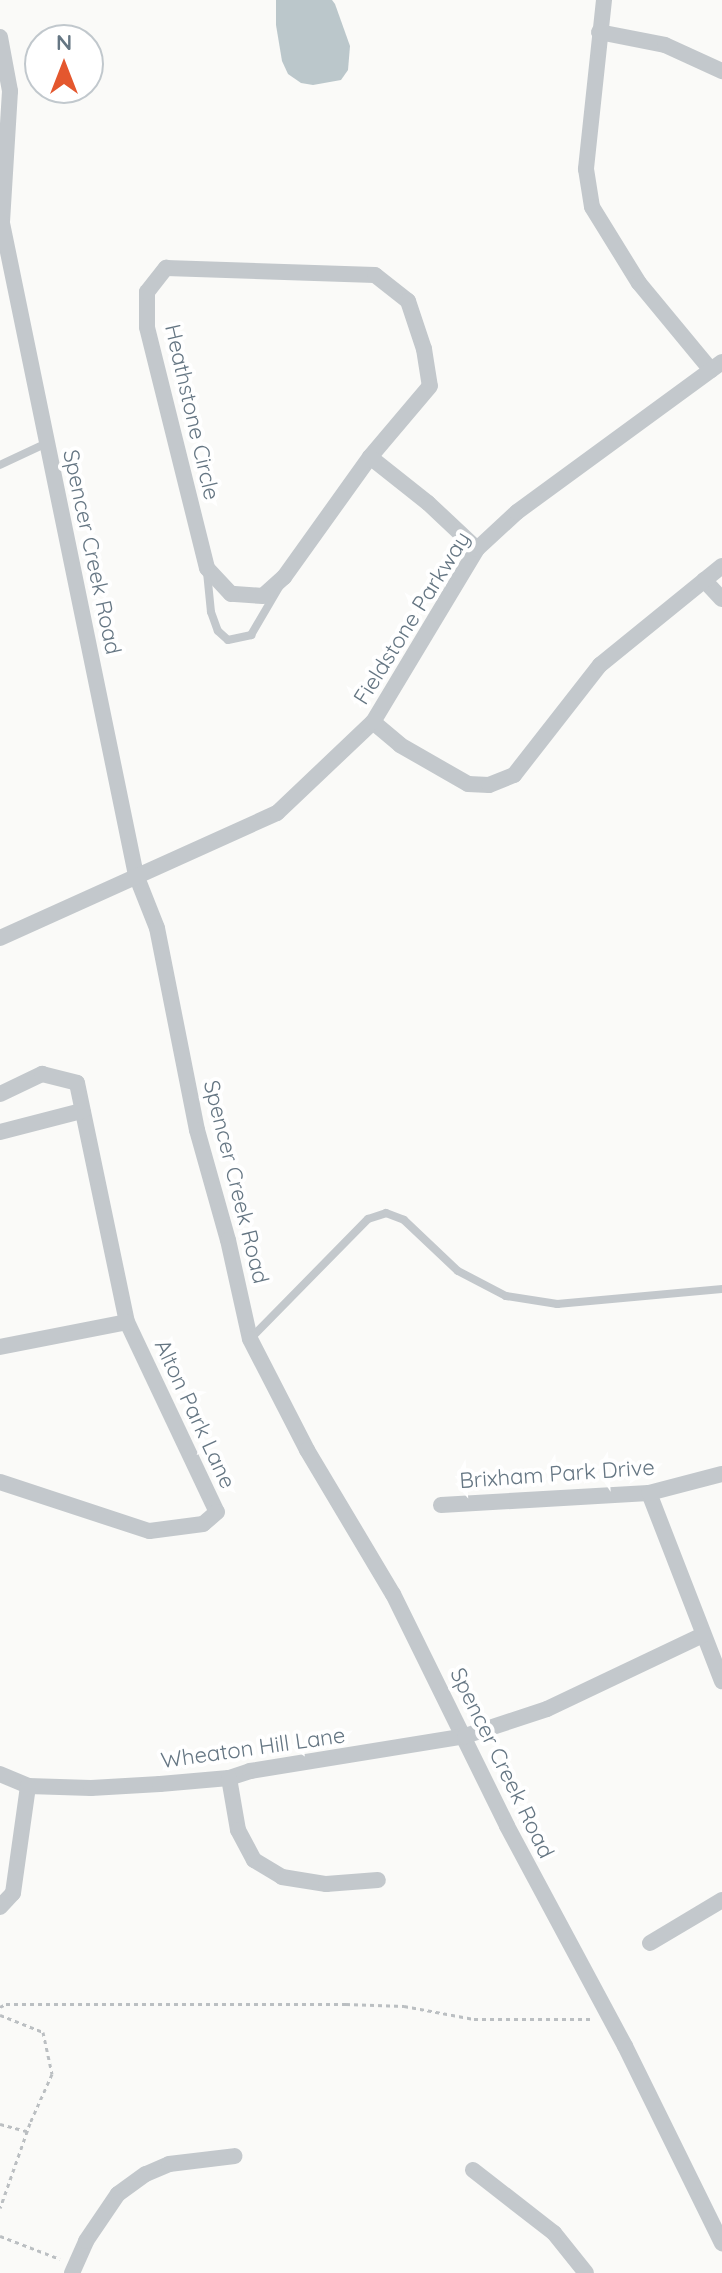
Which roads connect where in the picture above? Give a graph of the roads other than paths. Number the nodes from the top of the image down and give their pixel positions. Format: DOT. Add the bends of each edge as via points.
graph roads {
  1 [pos="604,0"];
  2 [pos="599,32"];
  3 [pos="0,37"];
  4 [pos="722,71"];
  5 [pos="717,366"];
  6 [pos="47,443"];
  7 [pos="370,457"];
  8 [pos="0,465"];
  9 [pos="477,549"];
  10 [pos="722,566"];
  11 [pos="207,568"];
  12 [pos="284,577"];
  13 [pos="704,580"];
  14 [pos="722,599"];
  15 [pos="373,722"];
  16 [pos="136,875"];
  17 [pos="0,938"];
  18 [pos="0,1094"];
  19 [pos="82,1111"];
  20 [pos="0,1132"];
  21 [pos="722,1289"];
  22 [pos="127,1322"];
  23 [pos="250,1339"];
  24 [pos="0,1347"];
  25 [pos="722,1474"];
  26 [pos="0,1482"];
  27 [pos="649,1493"];
  28 [pos="441,1505"];
  29 [pos="703,1635"];
  30 [pos="722,1681"];
  31 [pos="465,1736"];
  32 [pos="0,1774"];
  33 [pos="229,1778"];
  34 [pos="28,1786"];
  35 [pos="378,1880"];
  36 [pos="722,1900"];
  37 [pos="0,1907"];
  38 [pos="650,1943"];
  39 [pos="235,2156"];
  40 [pos="473,2170"];
  41 [pos="722,2243"];
  42 [pos="74,2270"];
  43 [pos="586,2273"];
  1 -- 2 [label="street"];
  2 -- 4 [label="street" via="665,45"];
  2 -- 5 [label="street" via="586,169 592,207 639,283"];
  3 -- 6 [label="street, Spencer Creek Road" via="10,91 2,223"];
  5 -- 9 [label="street, Fieldstone Parkway" via="517,512"];
  6 -- 8 [label="lane"];
  6 -- 16 [label="street, Spencer Creek Road"];
  7 -- 9 [label="street"];
  7 -- 11 [label="street, Heathstone Circle" via="430,386 408,301 375,275 166,268 147,292 147,327"];
  7 -- 12 [label="street, Heathstone Circle"];
  9 -- 15 [label="street, Fieldstone Parkway"];
  10 -- 13 [label="street"];
  11 -- 12 [label="street, Heathstone Circle" via="231,594 263,596"];
  11 -- 12 [label="lane" via="211,612 228,640 251,635"];
  13 -- 14 [label="street"];
  13 -- 15 [label="street" via="600,665 514,775 489,785 468,784 400,745"];
  15 -- 16 [label="street, Fieldstone Parkway" via="277,813"];
  16 -- 17 [label="street, Fieldstone Parkway"];
  16 -- 23 [label="street, Spencer Creek Road" via="157,928 197,1130"];
  18 -- 19 [label="street, Alton Park Lane" via="42,1074 77,1083"];
  19 -- 20 [label="street"];
  19 -- 22 [label="street, Alton Park Lane"];
  21 -- 23 [label="lane" via="557,1304 506,1296 458,1271 404,1220 386,1213 368,1219"];
  22 -- 24 [label="street"];
  22 -- 26 [label="street, Alton Park Lane" via="217,1512 203,1524 149,1531"];
  23 -- 31 [label="street, Spencer Creek Road" via="307,1450 393,1594"];
  25 -- 27 [label="street, Brixham Park Drive"];
  27 -- 28 [label="street, Brixham Park Drive"];
  27 -- 29 [label="street"];
  29 -- 30 [label="street"];
  29 -- 31 [label="street, Wheaton Hill Lane" via="547,1709"];
  31 -- 33 [label="street, Wheaton Hill Lane"];
  31 -- 41 [label="street, Spencer Creek Road"];
  32 -- 34 [label="street, Wheaton Hill Lane"];
  33 -- 34 [label="street, Wheaton Hill Lane" via="91,1788"];
  33 -- 35 [label="street" via="238,1830 254,1860 282,1877 326,1884"];
  34 -- 37 [label="street" via="13,1893"];
  36 -- 38 [label="street"];
  39 -- 42 [label="street" via="169,2164 146,2174 118,2194 86,2241"];
  40 -- 43 [label="street" via="554,2233"];
}
